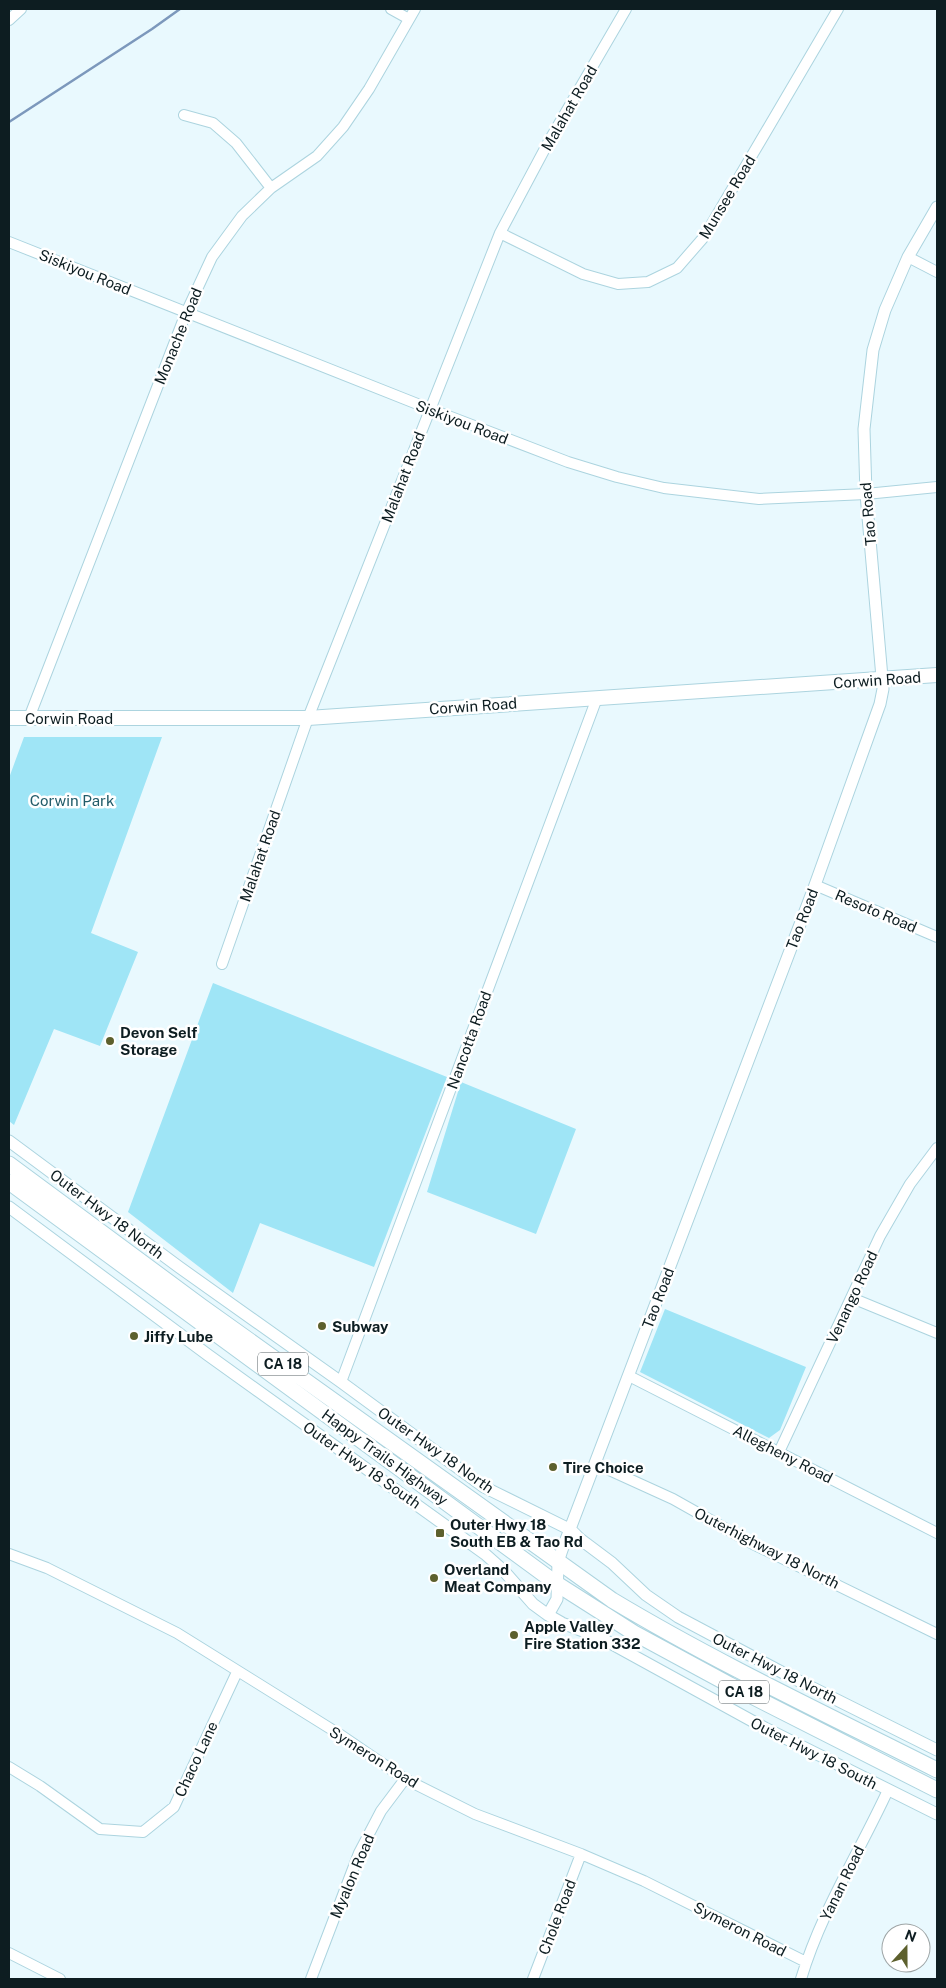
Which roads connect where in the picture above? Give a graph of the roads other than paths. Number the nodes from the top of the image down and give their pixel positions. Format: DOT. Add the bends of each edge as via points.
graph roads {
  1 [pos="21,9"];
  2 [pos="391,9"];
  3 [pos="415,9"];
  4 [pos="626,9"];
  5 [pos="838,9"];
  6 [pos="409,19"];
  7 [pos="9,20"];
  8 [pos="184,115"];
  9 [pos="271,188"];
  10 [pos="937,207"];
  11 [pos="500,234"];
  12 [pos="9,242"];
  13 [pos="908,257"];
  14 [pos="937,272"];
  15 [pos="186,312"];
  16 [pos="430,409"];
  17 [pos="937,487"];
  18 [pos="866,494"];
  19 [pos="937,675"];
  20 [pos="882,680"];
  21 [pos="597,698"];
  22 [pos="9,718"];
  23 [pos="29,718"];
  24 [pos="308,718"];
  25 [pos="815,885"];
  26 [pos="937,936"];
  27 [pos="222,964"];
  28 [pos="9,1141"];
  29 [pos="937,1148"];
  30 [pos="9,1164"];
  31 [pos="9,1182"];
  32 [pos="9,1207"];
  33 [pos="852,1298"];
  34 [pos="937,1333"];
  35 [pos="629,1376"];
  36 [pos="341,1382"];
  37 [pos="779,1452"];
  38 [pos="596,1464"];
  39 [pos="571,1530"];
  40 [pos="937,1533"];
  41 [pos="9,1554"];
  42 [pos="558,1562"];
  43 [pos="557,1584"];
  44 [pos="548,1615"];
  45 [pos="937,1634"];
  46 [pos="238,1672"];
  47 [pos="937,1750"];
  48 [pos="9,1767"];
  49 [pos="937,1770"];
  50 [pos="405,1779"];
  51 [pos="888,1790"];
  52 [pos="937,1790"];
  53 [pos="937,1814"];
  54 [pos="581,1854"];
  55 [pos="9,1953"];
  56 [pos="806,1962"];
  57 [pos="60,1979"];
  58 [pos="310,1979"];
  59 [pos="534,1979"];
  60 [pos="801,1979"];
  1 -- 7 [label="street"];
  2 -- 6 [label="street"];
  3 -- 6 [label="street, Monache Road"];
  4 -- 11 [label="street, Malahat Road" via="549,141"];
  5 -- 11 [label="street, Munsee Road" via="704,237 677,268 648,282 618,284 583,274"];
  6 -- 9 [label="street, Monache Road" via="343,127 317,156"];
  8 -- 9 [label="street" via="213,123 236,143"];
  9 -- 15 [label="street, Monache Road" via="242,216 212,257"];
  10 -- 13 [label="street, Tao Road"];
  11 -- 16 [label="street, Malahat Road"];
  12 -- 15 [label="street, Siskiyou Road"];
  13 -- 14 [label="street"];
  13 -- 18 [label="street, Tao Road" via="885,310 873,350 864,429"];
  15 -- 16 [label="street, Siskiyou Road"];
  15 -- 23 [label="street, Monache Road"];
  16 -- 18 [label="street, Siskiyou Road" via="568,462 664,488 759,499"];
  16 -- 24 [label="street, Malahat Road"];
  17 -- 18 [label="street, Siskiyou Road"];
  18 -- 20 [label="street, Tao Road"];
  19 -- 20 [label="main road, Corwin Road"];
  20 -- 21 [label="main road, Corwin Road"];
  20 -- 25 [label="street, Tao Road" via="880,704"];
  21 -- 24 [label="main road, Corwin Road"];
  21 -- 36 [label="street, Nancotta Road"];
  22 -- 23 [label="main road, Corwin Road"];
  23 -- 24 [label="main road, Corwin Road"];
  24 -- 27 [label="street, Malahat Road"];
  25 -- 26 [label="street, Resoto Road"];
  25 -- 35 [label="street, Tao Road"];
  28 -- 36 [label="street, Outer Hwy 18 North"];
  29 -- 33 [label="street, Venango Road" via="910,1184 880,1236"];
  30 -- 42 [label="main road, Happy Trails Highway / CA 18"];
  31 -- 43 [label="main road, Happy Trails Highway / CA 18"];
  32 -- 44 [label="street, Outer Hwy 18 South" via="485,1554 533,1604"];
  33 -- 34 [label="street"];
  33 -- 37 [label="street, Venango Road"];
  35 -- 37 [label="street, Allegheny Road"];
  35 -- 38 [label="street, Tao Road"];
  36 -- 39 [label="street, Outer Hwy 18 North" via="484,1487"];
  37 -- 40 [label="street, Allegheny Road"];
  38 -- 39 [label="street, Tao Road"];
  38 -- 45 [label="street, Outerhighway 18 North" via="674,1499 753,1544"];
  39 -- 42 [label="street, Tao Road"];
  39 -- 47 [label="street, Outer Hwy 18 North" via="646,1595 678,1617"];
  41 -- 46 [label="street, Symeron Road" via="47,1568 177,1633"];
  42 -- 43 [label="street, Tao Road"];
  42 -- 49 [label="main road, Happy Trails Highway / CA 18" via="650,1623"];
  43 -- 44 [label="street, Tao Road" via="557,1599"];
  43 -- 52 [label="main road, Happy Trails Highway / CA 18" via="634,1633"];
  44 -- 51 [label="street, Outer Hwy 18 South" via="603,1639 689,1688"];
  46 -- 48 [label="street, Chaco Lane" via="174,1807 143,1832 100,1829"];
  46 -- 50 [label="street, Symeron Road" via="340,1734"];
  50 -- 54 [label="street, Symeron Road" via="475,1814"];
  50 -- 58 [label="street, Myalon Road" via="381,1811 359,1852"];
  51 -- 53 [label="street, Outer Hwy 18 South"];
  51 -- 56 [label="street, Yanan Road"];
  54 -- 56 [label="street, Symeron Road" via="644,1881"];
  54 -- 59 [label="street, Chole Road"];
  55 -- 57 [label="street"];
  56 -- 60 [label="street, Yanan Road"];
}
